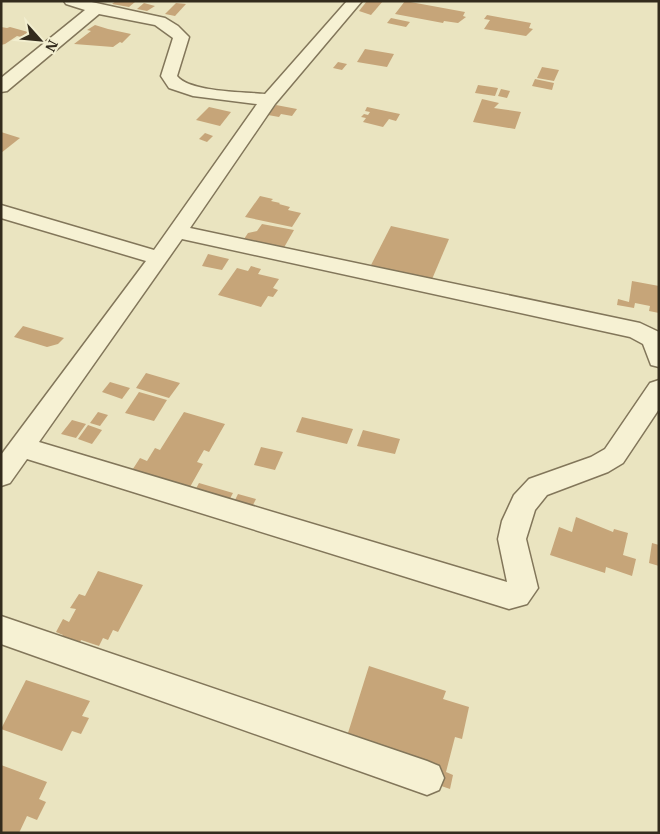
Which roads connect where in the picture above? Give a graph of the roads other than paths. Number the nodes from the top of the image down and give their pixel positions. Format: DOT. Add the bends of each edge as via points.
graph roads {
  1 [pos="70,1"];
  2 [pos="355,1"];
  3 [pos="96,10"];
  4 [pos="1,87"];
  5 [pos="269,100"];
  6 [pos="1,211"];
  7 [pos="178,232"];
  8 [pos="159,258"];
  9 [pos="659,359"];
  10 [pos="659,389"];
  11 [pos="22,447"];
  12 [pos="1,475"];
  13 [pos="1,630"];
  14 [pos="426,778"];
  1 -- 3 [label="street"];
  2 -- 5 [label="street"];
  3 -- 4 [label="street"];
  3 -- 5 [label="street" via="160,21 173,29 180,37 169,76 175,84 199,92"];
  5 -- 7 [label="street"];
  6 -- 8 [label="street"];
  7 -- 8 [label="street"];
  7 -- 9 [label="street" via="632,329 647,333 654,339"];
  8 -- 11 [label="street"];
  10 -- 11 [label="street" via="614,456 599,465 538,487 524,503 512,539 523,588 517,595 509,596"];
  11 -- 12 [label="street"];
  13 -- 14 [label="street"];
}
